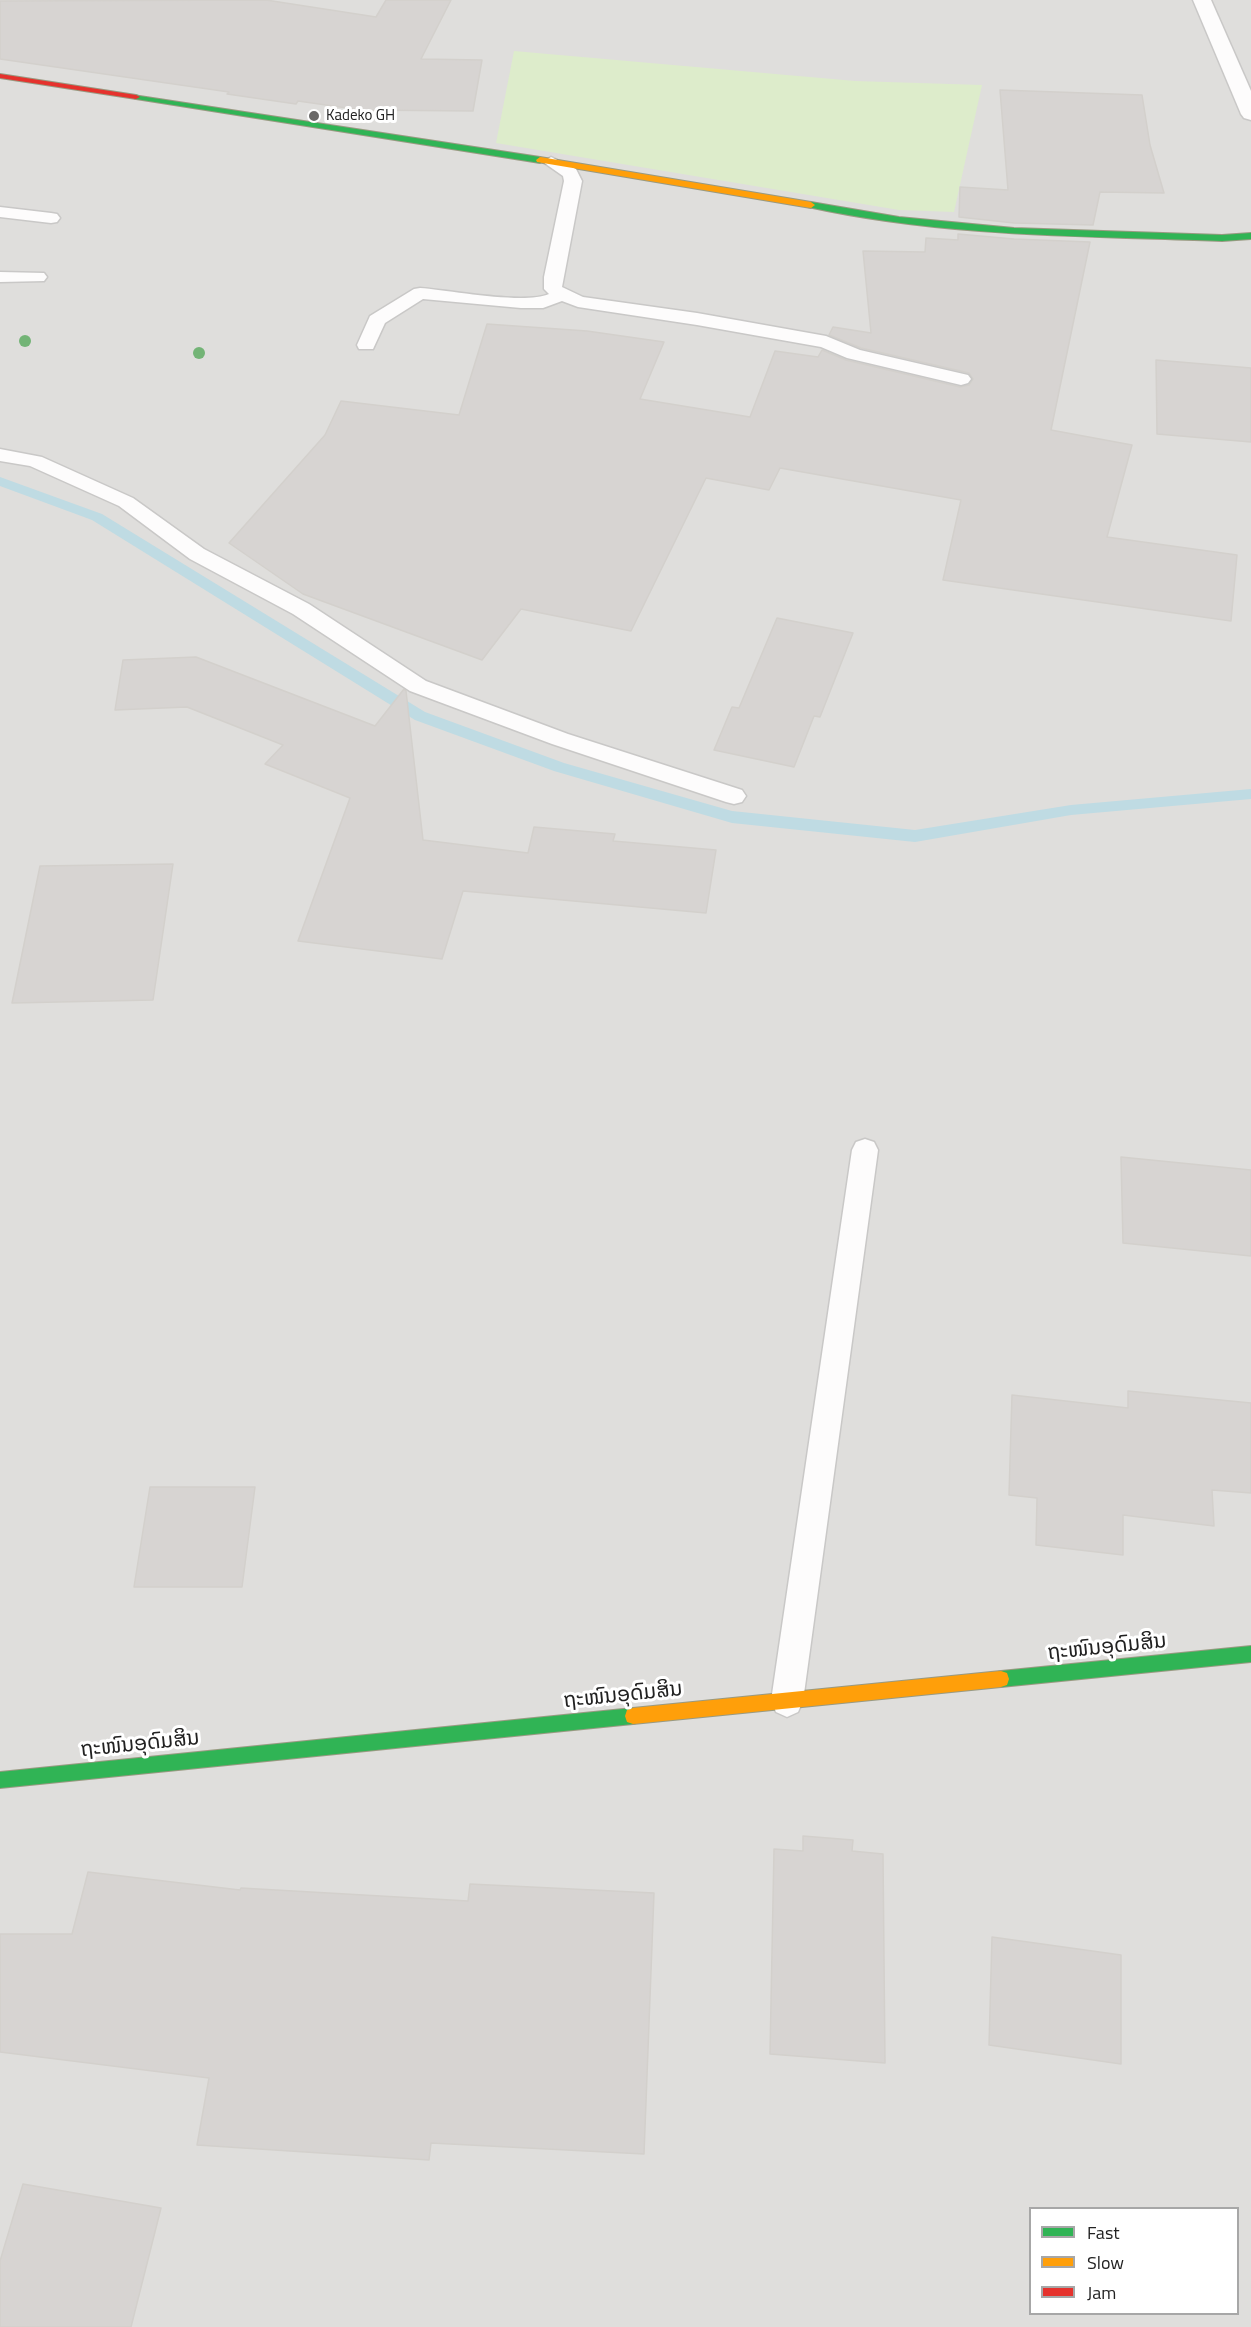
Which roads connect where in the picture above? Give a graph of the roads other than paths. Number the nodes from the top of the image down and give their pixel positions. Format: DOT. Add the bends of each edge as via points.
graph roads {
  1 [pos="1203,0"];
  2 [pos="0,76"];
  3 [pos="1251,114"];
  4 [pos="551,162"];
  5 [pos="0,212"];
  6 [pos="51,219"];
  7 [pos="1251,236"];
  8 [pos="0,277"];
  9 [pos="38,277"];
  10 [pos="561,295"];
  11 [pos="366,345"];
  12 [pos="962,379"];
  13 [pos="0,455"];
  14 [pos="734,796"];
  15 [pos="865,1150"];
  16 [pos="1241,1662"];
  17 [pos="787,1701"];
  18 [pos="0,1780"];
  1 -- 3 [label="street"];
  2 -- 4 [label="street"];
  4 -- 7 [label="street" via="899,220 1014,231"];
  4 -- 10 [label="lane" via="570,173 573,181 553,277 554,289"];
  5 -- 6 [label="lane"];
  8 -- 9 [label="lane"];
  10 -- 11 [label="lane" via="543,303 521,303 420,293 377,320"];
  10 -- 12 [label="lane" via="578,302 826,342 854,354"];
  13 -- 14 [label="lane" via="35,461 126,502 197,554 301,609 418,686 560,739"];
  15 -- 17 [label="lane"];
  16 -- 17 [label="street, ຖະໜົນອຸດົມສິນ"];
  17 -- 18 [label="street, ຖະໜົນອຸດົມສິນ"];
}
